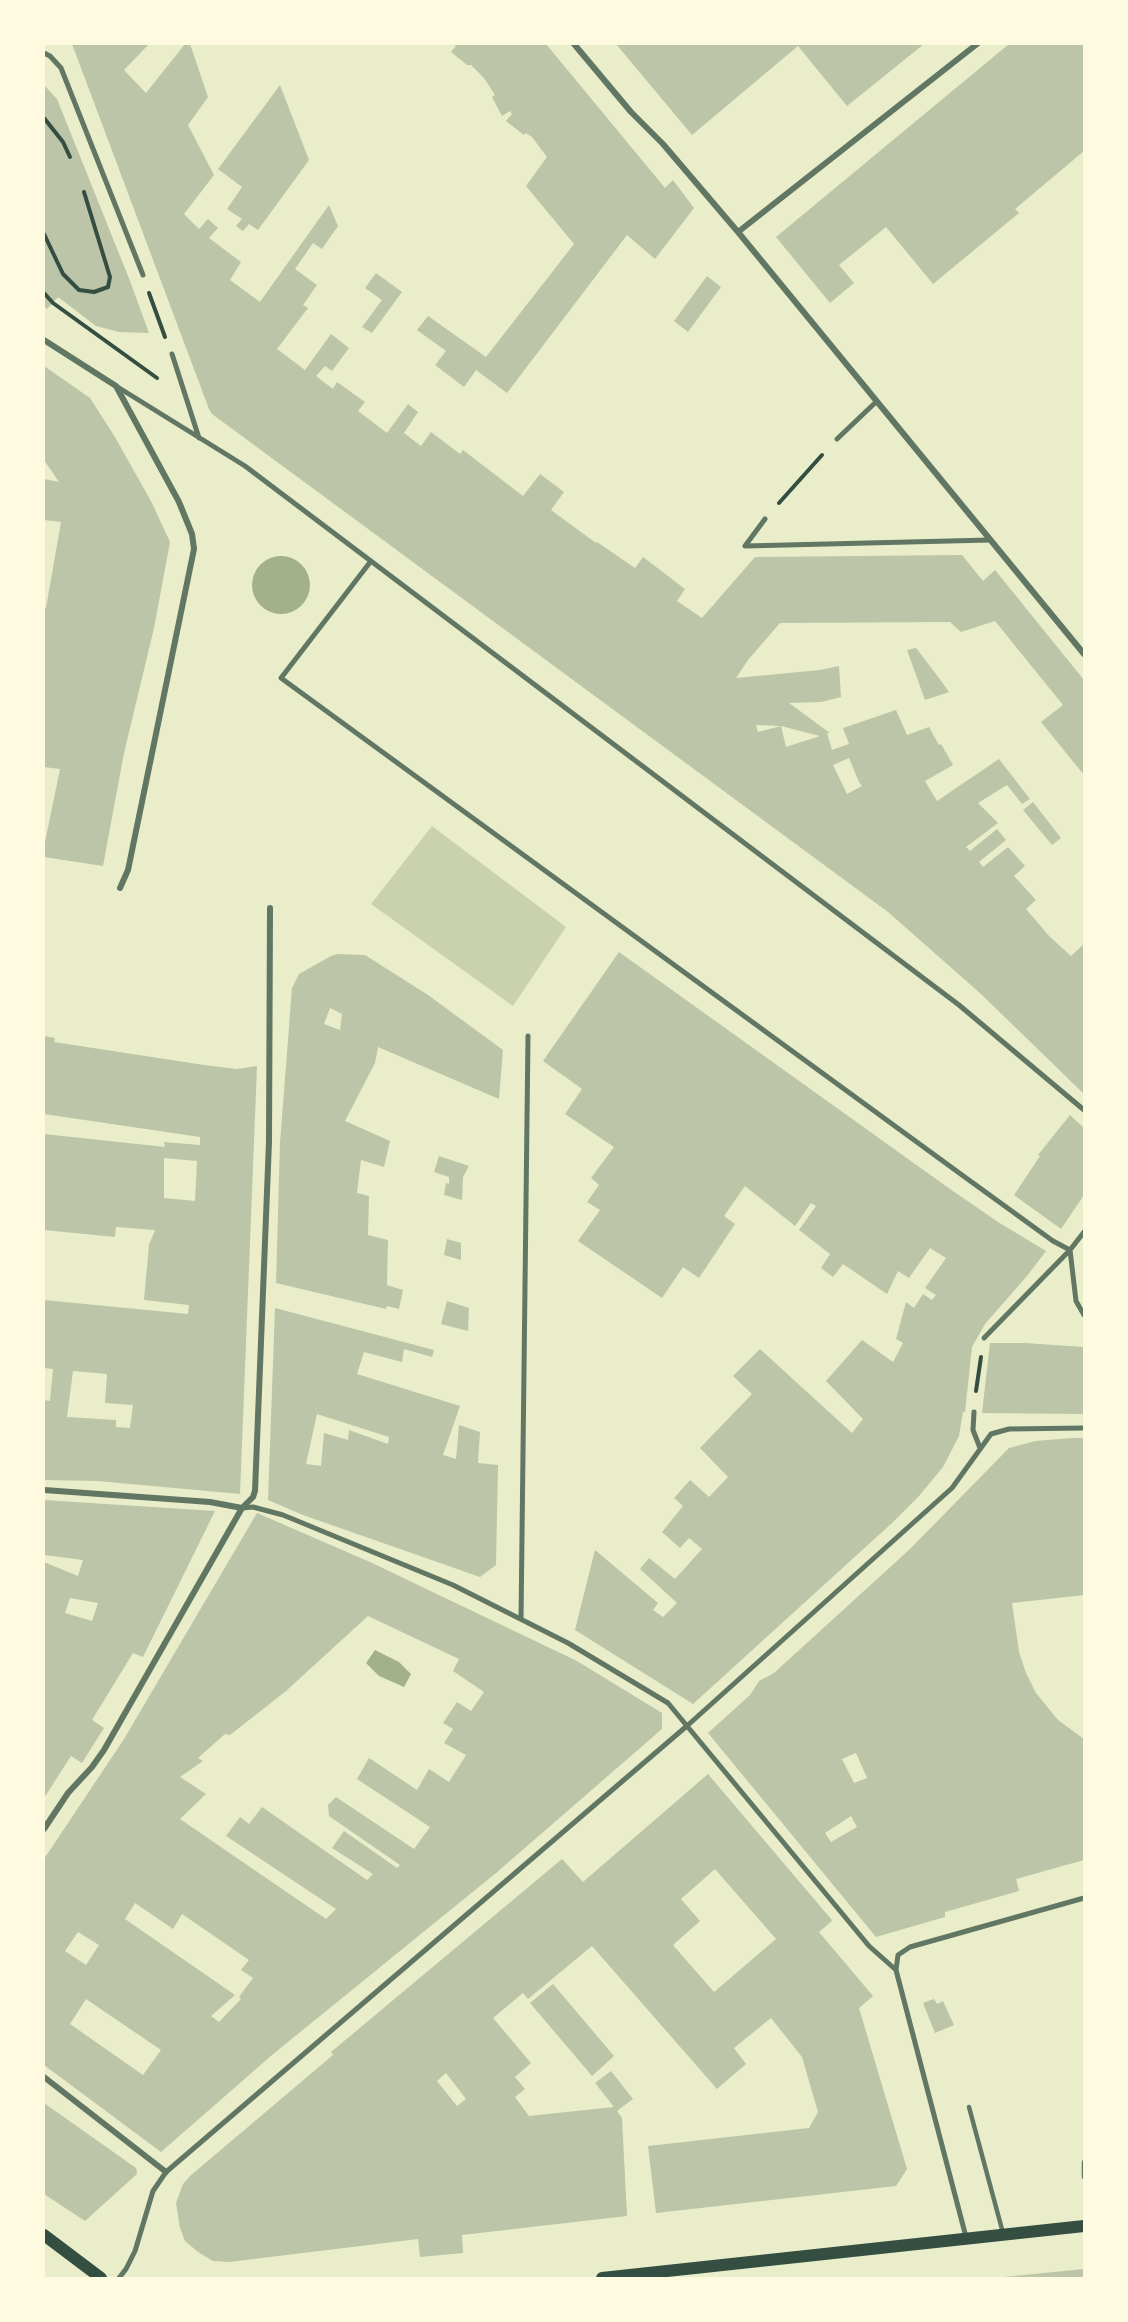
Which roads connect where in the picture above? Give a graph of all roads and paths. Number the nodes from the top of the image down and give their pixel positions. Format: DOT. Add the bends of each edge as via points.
graph roads {
  1 [pos="574,44"];
  2 [pos="977,44"];
  3 [pos="44,53"];
  4 [pos="44,118"];
  5 [pos="74,166"];
  6 [pos="82,185"];
  7 [pos="738,232"];
  8 [pos="44,234"];
  9 [pos="142,275"];
  10 [pos="44,293"];
  11 [pos="44,340"];
  12 [pos="172,354"];
  13 [pos="116,386"];
  14 [pos="187,400"];
  15 [pos="877,401"];
  16 [pos="200,438"];
  17 [pos="837,439"];
  18 [pos="765,519"];
  19 [pos="990,540"];
  20 [pos="371,561"];
  21 [pos="1084,654"];
  22 [pos="120,888"];
  23 [pos="270,908"];
  24 [pos="528,1036"];
  25 [pos="1084,1110"];
  26 [pos="1084,1232"];
  27 [pos="1070,1250"];
  28 [pos="1084,1315"];
  29 [pos="984,1338"];
  30 [pos="974,1412"];
  31 [pos="1084,1428"];
  32 [pos="980,1448"];
  33 [pos="44,1490"];
  34 [pos="242,1508"];
  35 [pos="521,1619"];
  36 [pos="688,1725"];
  37 [pos="44,1829"];
  38 [pos="1084,1898"];
  39 [pos="896,1970"];
  40 [pos="44,2077"];
  41 [pos="969,2107"];
  42 [pos="1084,2162"];
  43 [pos="166,2172"];
  44 [pos="1084,2177"];
  45 [pos="1084,2226"];
  46 [pos="1003,2233"];
  47 [pos="44,2235"];
  48 [pos="966,2237"];
  49 [pos="101,2278"];
  50 [pos="119,2278"];
  51 [pos="602,2278"];
  1 -- 7 [label="street"];
  2 -- 7 [label="street"];
  3 -- 9 [label="street" via="61,68"];
  4 -- 5 [label="path" via="63,142"];
  6 -- 8 [label="path" via="110,277 108,287 94,292 79,290 63,274"];
  7 -- 15 [label="street"];
  9 -- 12 [label="path"];
  10 -- 14 [label="path"];
  11 -- 13 [label="street"];
  12 -- 14 [label="street"];
  13 -- 16 [label="street"];
  13 -- 22 [label="street" via="179,502 194,549 128,870"];
  14 -- 16 [label="street"];
  15 -- 17 [label="street"];
  15 -- 19 [label="street"];
  16 -- 20 [label="street" via="245,466"];
  17 -- 18 [label="path"];
  18 -- 19 [label="street" via="745,546"];
  19 -- 21 [label="street"];
  20 -- 25 [label="street" via="959,1005"];
  20 -- 27 [label="street" via="281,678"];
  23 -- 34 [label="street" via="269,1142 255,1491"];
  24 -- 35 [label="street"];
  26 -- 27 [label="street"];
  27 -- 28 [label="street" via="1076,1302"];
  27 -- 29 [label="street"];
  29 -- 30 [label="path"];
  30 -- 32 [label="street" via="973,1430"];
  31 -- 32 [label="street" via="1009,1429 991,1434"];
  32 -- 36 [label="street" via="952,1488"];
  33 -- 34 [label="street" via="210,1502"];
  34 -- 35 [label="street" via="283,1515 453,1585"];
  34 -- 37 [label="street" via="104,1750"];
  35 -- 36 [label="street" via="568,1642 669,1703"];
  36 -- 39 [label="street" via="869,1946"];
  36 -- 43 [label="street"];
  38 -- 39 [label="street" via="910,1947 898,1955"];
  39 -- 48 [label="street"];
  40 -- 43 [label="street"];
  41 -- 46 [label="lane"];
  42 -- 44 [label="lane"];
  43 -- 50 [label="street" via="153,2190 135,2250"];
  45 -- 46 [label="main road"];
  46 -- 48 [label="main road"];
  47 -- 49 [label="main road"];
  48 -- 51 [label="main road"];
}
